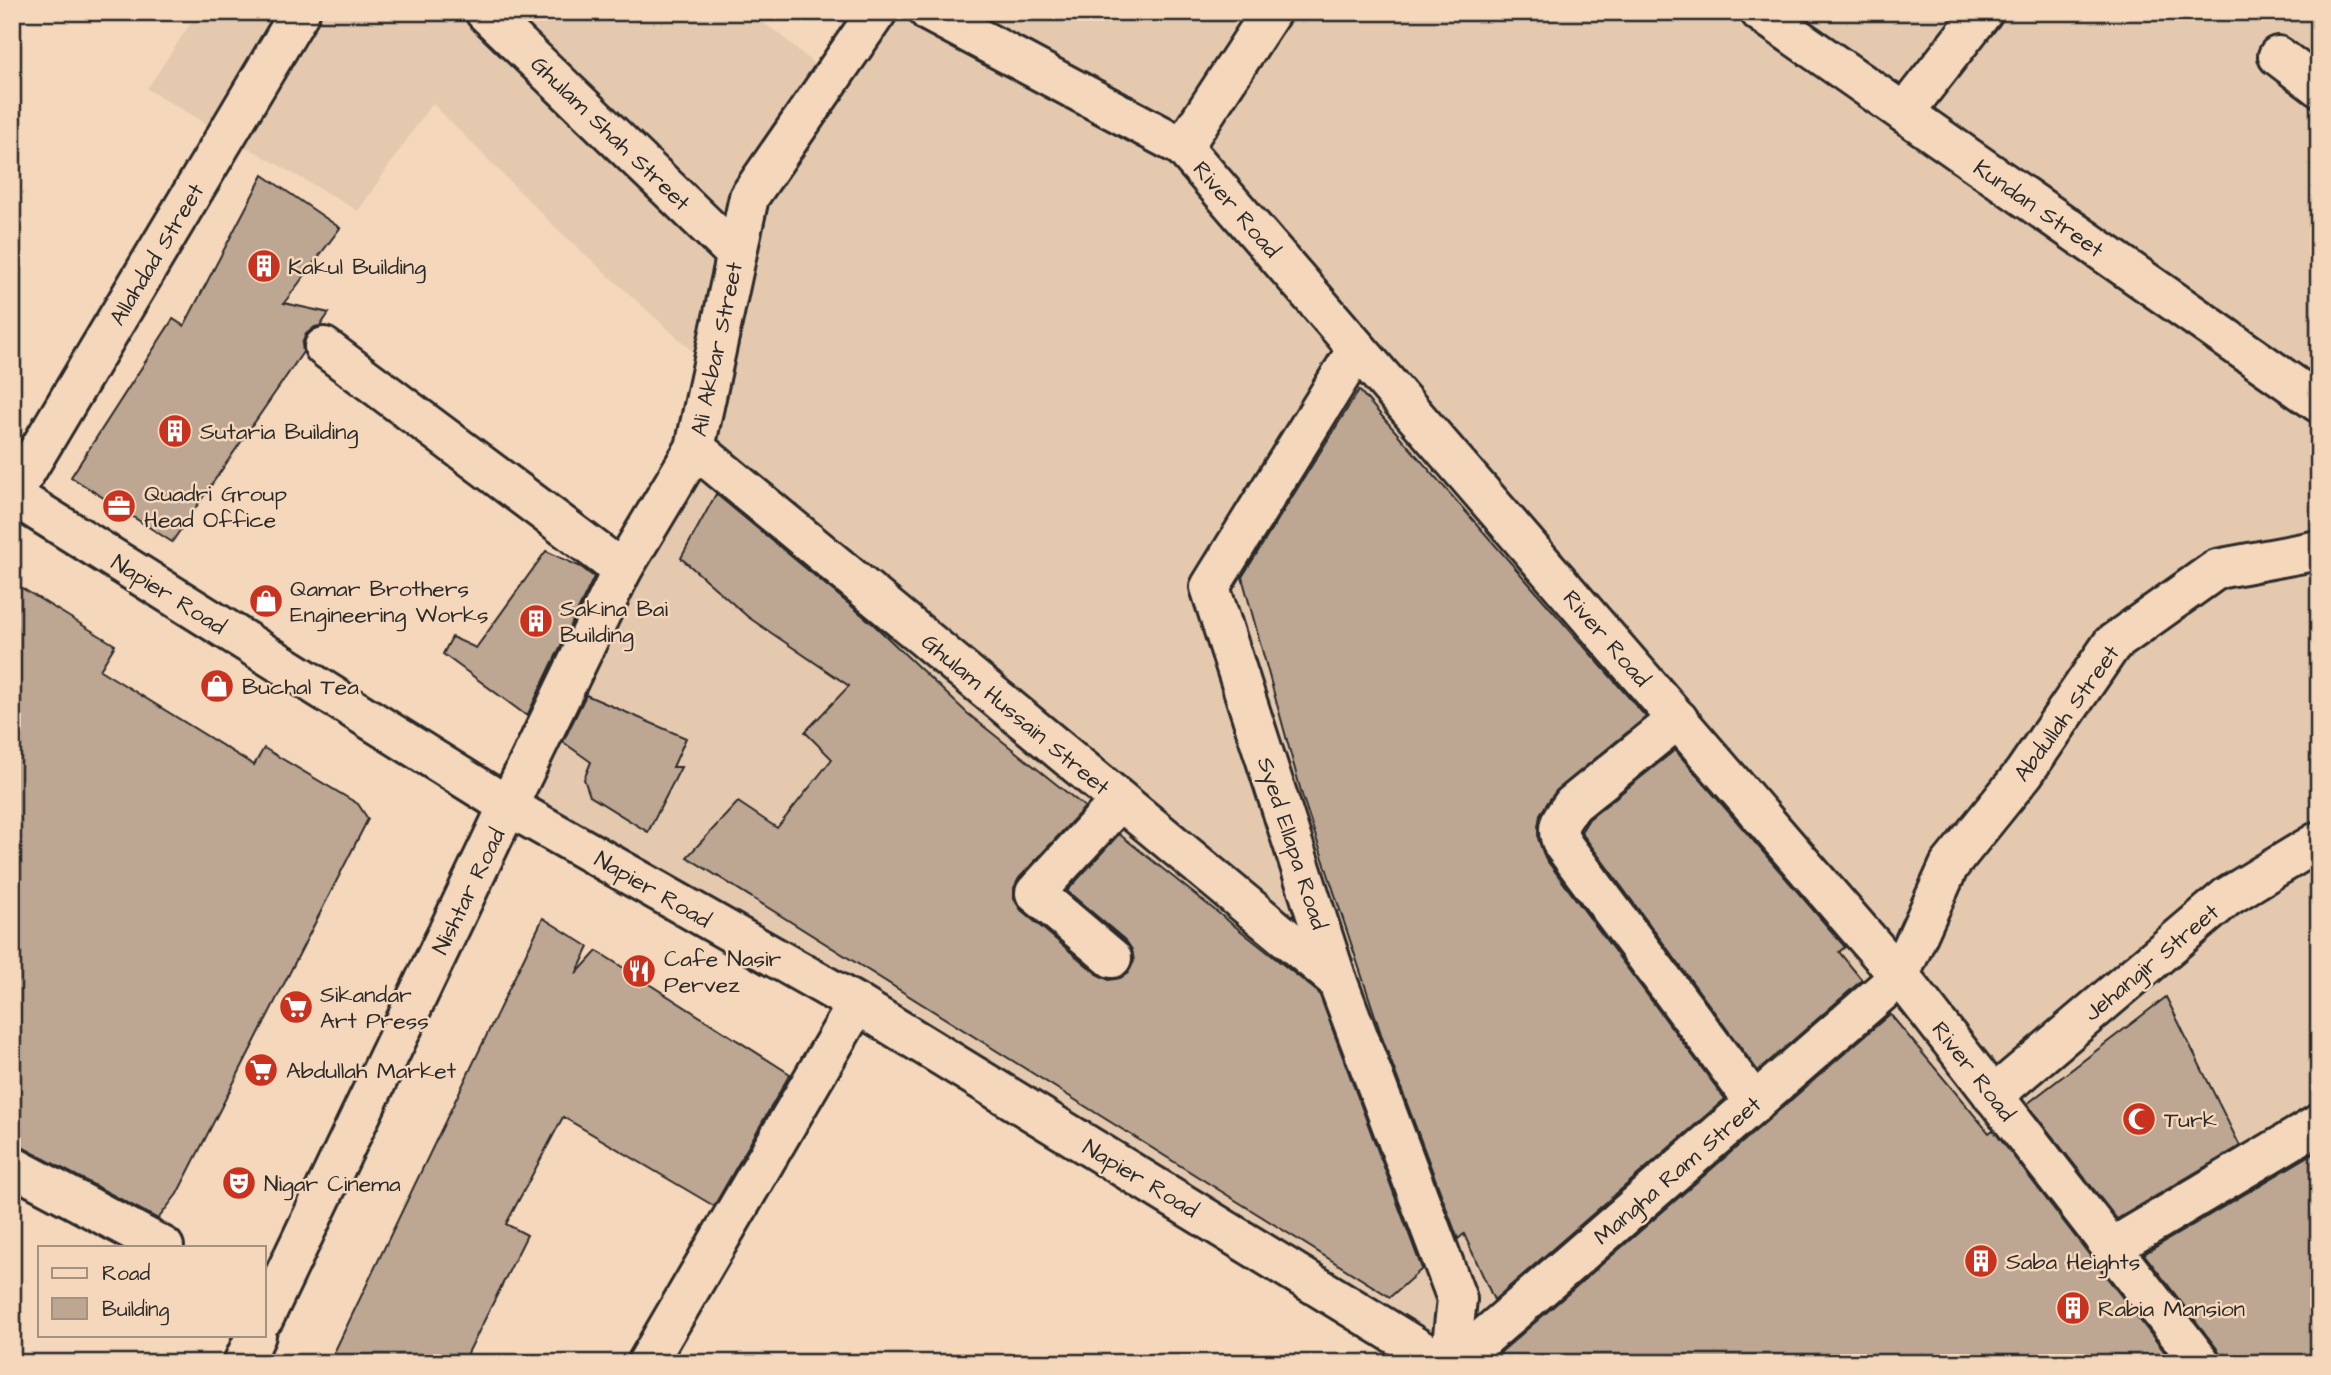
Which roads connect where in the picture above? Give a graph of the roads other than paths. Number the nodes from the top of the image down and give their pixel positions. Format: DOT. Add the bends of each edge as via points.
graph roads {
  1 [pos="300,12"];
  2 [pos="485,12"];
  3 [pos="877,12"];
  4 [pos="929,12"];
  5 [pos="1271,12"];
  6 [pos="1760,12"];
  7 [pos="1983,12"];
  8 [pos="2278,56"];
  9 [pos="2319,87"];
  10 [pos="1904,113"];
  11 [pos="1183,147"];
  12 [pos="736,254"];
  13 [pos="324,346"];
  14 [pos="1357,349"];
  15 [pos="2319,403"];
  16 [pos="695,448"];
  17 [pos="12,495"];
  18 [pos="2317,555"];
  19 [pos="622,570"];
  20 [pos="1678,719"];
  21 [pos="1121,801"];
  22 [pos="508,806"];
  23 [pos="2319,841"];
  24 [pos="1112,958"];
  25 [pos="1899,977"];
  26 [pos="1337,980"];
  27 [pos="857,1004"];
  28 [pos="1993,1096"];
  29 [pos="1755,1103"];
  30 [pos="2319,1124"];
  31 [pos="12,1166"];
  32 [pos="162,1246"];
  33 [pos="2111,1248"];
  34 [pos="266,1311"];
  35 [pos="255,1336"];
  36 [pos="243,1363"];
  37 [pos="647,1363"];
  38 [pos="1442,1363"];
  39 [pos="1453,1363"];
  40 [pos="2201,1363"];
  1 -- 17 [label="street, Allahdad Street"];
  2 -- 12 [label="street, Ghulam Shah Street"];
  3 -- 12 [label="street, Ali Akbar Street" via="749,197"];
  4 -- 11 [label="street, River Road"];
  5 -- 11 [label="street"];
  6 -- 10 [label="street, Kundan Street"];
  7 -- 10 [label="street"];
  8 -- 9 [label="street"];
  10 -- 15 [label="street, Kundan Street"];
  11 -- 14 [label="street, River Road"];
  12 -- 16 [label="street, Ali Akbar Street"];
  13 -- 19 [label="street"];
  14 -- 20 [label="street, River Road"];
  14 -- 26 [label="street, Syed Ellapa Road" via="1210,587"];
  16 -- 19 [label="street, Ali Akbar Street"];
  16 -- 21 [label="street, Ghulam Hussain Street"];
  17 -- 22 [label="street, Napier Road"];
  18 -- 25 [label="street, Abdullah Street" via="2217,569 2112,645 2024,773 1949,866"];
  19 -- 22 [label="street, Ali Akbar Street"];
  20 -- 25 [label="street, River Road"];
  20 -- 29 [label="street" via="1573,804 1560,821 1558,834"];
  21 -- 24 [label="street" via="1035,894"];
  21 -- 26 [label="street, Ghulam Hussain Street"];
  22 -- 27 [label="street, Napier Road"];
  22 -- 34 [label="street, Nishtar Road"];
  23 -- 28 [label="street, Jehangir Street" via="2227,897"];
  25 -- 28 [label="street, River Road"];
  25 -- 29 [label="street, Mangha Ram Street"];
  26 -- 39 [label="street, Syed Ellapa Road" via="1457,1299"];
  27 -- 37 [label="street"];
  27 -- 38 [label="street, Napier Road"];
  28 -- 33 [label="street, River Road"];
  29 -- 39 [label="street, Mangha Ram Street"];
  30 -- 33 [label="street"];
  31 -- 32 [label="street"];
  33 -- 40 [label="street, River Road"];
  35 -- 36 [label="street, Nishtar Road"];
}
